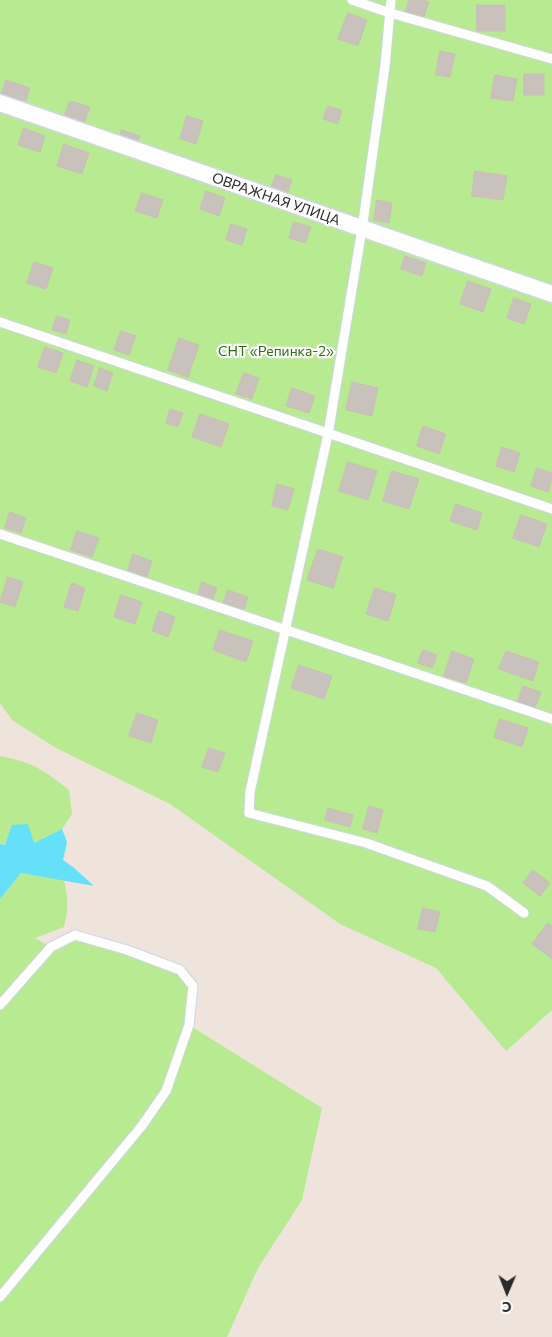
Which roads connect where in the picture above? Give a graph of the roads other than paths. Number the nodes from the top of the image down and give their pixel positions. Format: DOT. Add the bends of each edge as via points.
graph roads {
  1 [pos="352,0"];
  2 [pos="391,0"];
  3 [pos="390,13"];
  4 [pos="552,59"];
  5 [pos="0,104"];
  6 [pos="362,229"];
  7 [pos="552,294"];
  8 [pos="0,322"];
  9 [pos="328,434"];
  10 [pos="552,510"];
  11 [pos="0,534"];
  12 [pos="286,629"];
  13 [pos="552,719"];
  14 [pos="524,914"];
  15 [pos="0,1005"];
  16 [pos="0,1297"];
  1 -- 3 [label="lane"];
  2 -- 3 [label="lane"];
  3 -- 4 [label="lane"];
  3 -- 6 [label="lane"];
  5 -- 6 [label="street, ОВРАЖНАЯ УЛИЦА"];
  6 -- 7 [label="street, ОВРАЖНАЯ УЛИЦА"];
  6 -- 9 [label="lane"];
  8 -- 9 [label="lane"];
  9 -- 10 [label="lane"];
  9 -- 12 [label="lane"];
  11 -- 12 [label="lane"];
  12 -- 13 [label="lane"];
  12 -- 14 [label="lane" via="250,792 249,813 366,843 487,886"];
  15 -- 16 [label="lane" via="51,947 75,935 128,950 180,970 193,986 189,1025 166,1091 141,1128"];
}
